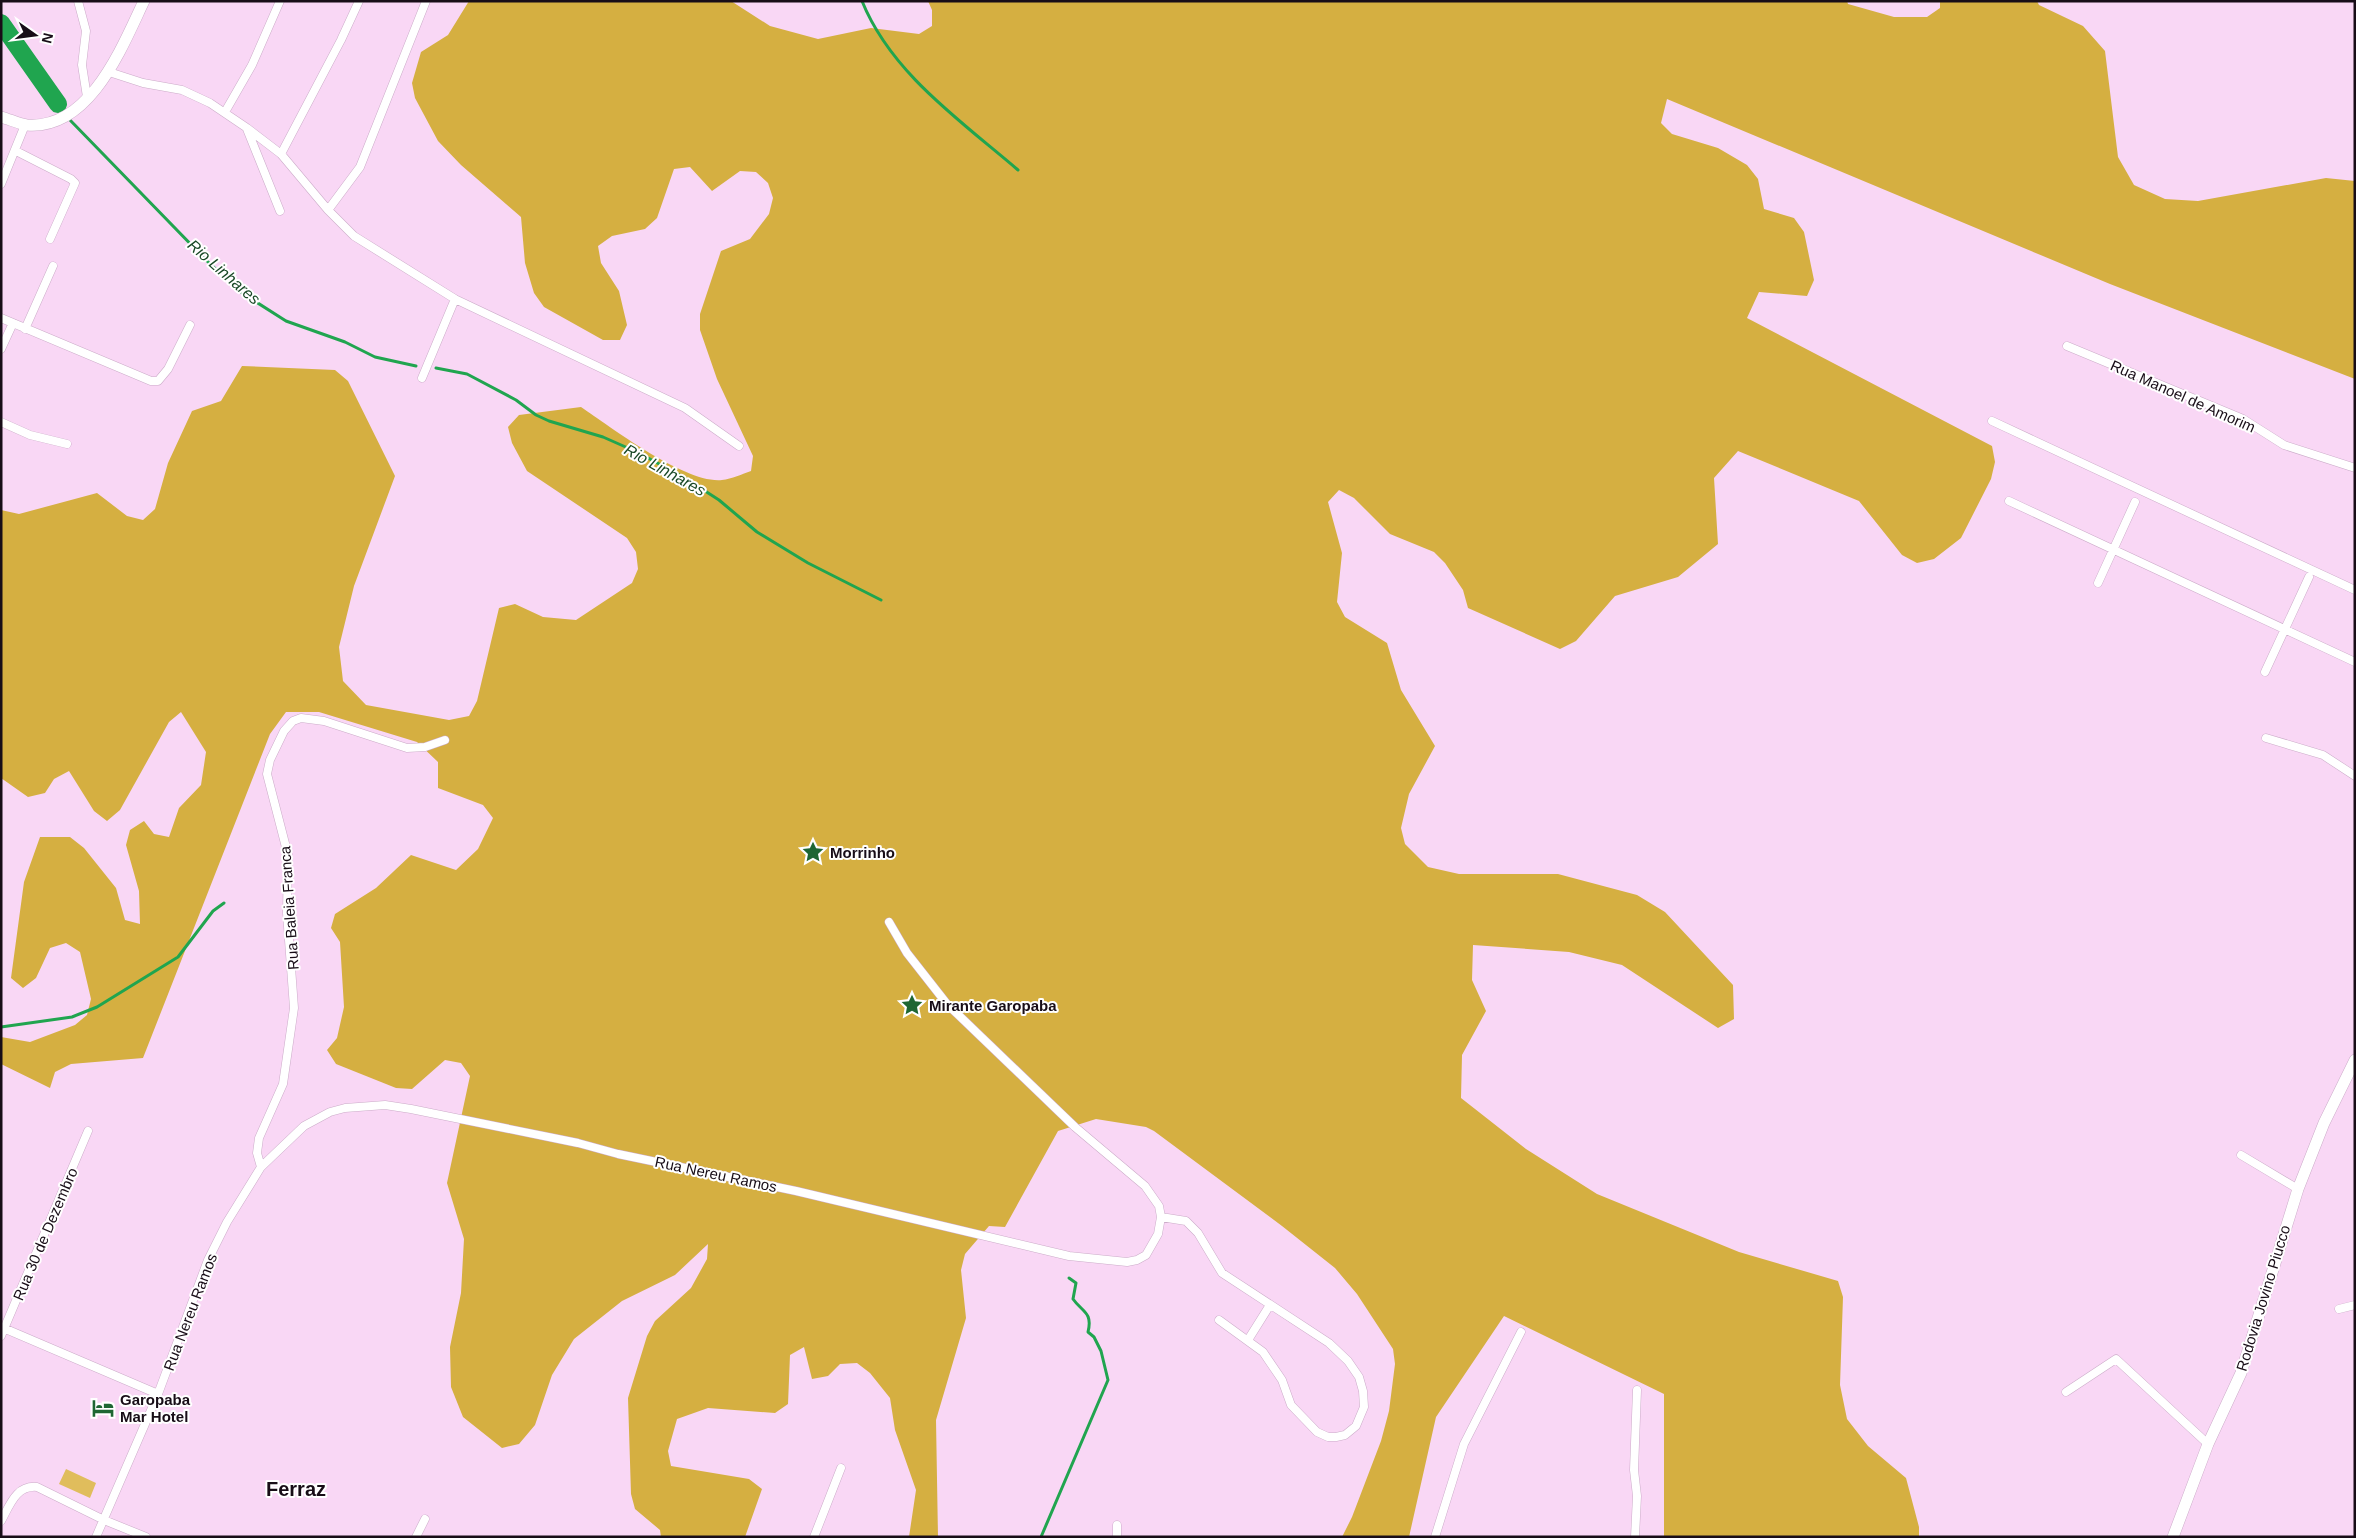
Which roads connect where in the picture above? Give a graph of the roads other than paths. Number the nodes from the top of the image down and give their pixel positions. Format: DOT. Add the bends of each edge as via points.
graph roads {
  1 [pos="78,1"];
  2 [pos="144,1"];
  3 [pos="280,1"];
  4 [pos="358,1"];
  5 [pos="426,1"];
  6 [pos="109,72"];
  7 [pos="87,98"];
  8 [pos="225,112"];
  9 [pos="1,117"];
  10 [pos="25,125"];
  11 [pos="246,128"];
  12 [pos="16,151"];
  13 [pos="281,154"];
  14 [pos="1,184"];
  15 [pos="328,210"];
  16 [pos="280,211"];
  17 [pos="50,239"];
  18 [pos="53,266"];
  19 [pos="455,299"];
  20 [pos="1,318"];
  21 [pos="13,323"];
  22 [pos="190,325"];
  23 [pos="25,328"];
  24 [pos="2067,346"];
  25 [pos="1,349"];
  26 [pos="422,378"];
  27 [pos="1992,421"];
  28 [pos="1,422"];
  29 [pos="67,444"];
  30 [pos="739,446"];
  31 [pos="2355,468"];
  32 [pos="2009,501"];
  33 [pos="2135,502"];
  34 [pos="2113,550"];
  35 [pos="2309,577"];
  36 [pos="2098,583"];
  37 [pos="2355,590"];
  38 [pos="2285,630"];
  39 [pos="2355,662"];
  40 [pos="2265,672"];
  41 [pos="2266,738"];
  42 [pos="445,740"];
  43 [pos="2355,776"];
  44 [pos="890,922"];
  45 [pos="2355,1060"];
  46 [pos="88,1131"];
  47 [pos="2241,1155"];
  48 [pos="260,1167"];
  49 [pos="2298,1189"];
  50 [pos="1162,1217"];
  51 [pos="1270,1305"];
  52 [pos="2355,1305"];
  53 [pos="2339,1309"];
  54 [pos="1219,1320"];
  55 [pos="3,1327"];
  56 [pos="1521,1332"];
  57 [pos="1,1336"];
  58 [pos="1248,1340"];
  59 [pos="1637,1390"];
  60 [pos="2066,1392"];
  61 [pos="158,1394"];
  62 [pos="2208,1444"];
  63 [pos="841,1468"];
  64 [pos="425,1519"];
  65 [pos="104,1520"];
  66 [pos="1,1521"];
  67 [pos="1118,1525"];
  68 [pos="96,1537"];
  69 [pos="146,1537"];
  70 [pos="416,1537"];
  71 [pos="814,1537"];
  72 [pos="1117,1537"];
  73 [pos="1436,1537"];
  74 [pos="1635,1537"];
  75 [pos="2173,1537"];
  1 -- 7 [label="street" via="86,31 82,65"];
  2 -- 6 [label="main road"];
  3 -- 8 [label="street" via="252,65"];
  4 -- 13 [label="street"];
  5 -- 15 [label="street" via="360,167"];
  6 -- 7 [label="main road"];
  6 -- 8 [label="street" via="143,83 182,90"];
  7 -- 10 [label="main road" via="53,121"];
  8 -- 11 [label="street"];
  9 -- 10 [label="main road"];
  10 -- 12 [label="street"];
  11 -- 13 [label="street"];
  11 -- 16 [label="street"];
  12 -- 14 [label="street"];
  12 -- 17 [label="street" via="75,184"];
  13 -- 15 [label="street"];
  15 -- 19 [label="street" via="354,236"];
  18 -- 23 [label="street"];
  19 -- 26 [label="street"];
  19 -- 30 [label="street" via="685,408"];
  20 -- 21 [label="street"];
  21 -- 23 [label="street"];
  21 -- 25 [label="street"];
  22 -- 23 [label="street" via="168,369 158,381 150,381"];
  24 -- 31 [label="street, Rua Manoel de Amorim" via="2243,419 2284,444"];
  27 -- 37 [label="street"];
  28 -- 29 [label="street" via="30,435"];
  32 -- 34 [label="street"];
  33 -- 34 [label="street"];
  34 -- 36 [label="street"];
  34 -- 38 [label="street"];
  35 -- 38 [label="street"];
  38 -- 39 [label="street"];
  38 -- 40 [label="street"];
  41 -- 43 [label="street" via="2323,755"];
  42 -- 48 [label="street, Rua Baleia Franca" via="425,748 407,748 324,721 301,718 284,730 270,760 267,774 288,855 287,913 294,1008 283,1084 259,1138"];
  44 -- 50 [label="street" via="907,953 947,1004 1075,1127 1145,1186 1159,1206"];
  45 -- 49 [label="main road, Rodovia Jovino Piucco" via="2324,1123"];
  46 -- 55 [label="street, Rua 30 de Dezembro"];
  47 -- 49 [label="street"];
  48 -- 50 [label="street, Rua Nereu Ramos" via="315,1119 345,1108 385,1105 796,1191 1069,1256 1127,1262 1137,1260 1152,1247"];
  48 -- 61 [label="street, Rua Nereu Ramos" via="208,1260"];
  49 -- 62 [label="main road, Rodovia Jovino Piucco" via="2247,1354"];
  50 -- 51 [label="street" via="1186,1221 1198,1233 1222,1273"];
  51 -- 58 [label="street"];
  51 -- 58 [label="street" via="1328,1343 1348,1361 1359,1377 1363,1391 1364,1407 1356,1426 1345,1435 1336,1437 1318,1432 1291,1405 1274,1365"];
  52 -- 53 [label="street"];
  54 -- 58 [label="street"];
  55 -- 57 [label="street, Rua 30 de Dezembro"];
  55 -- 61 [label="street"];
  56 -- 73 [label="street" via="1464,1444"];
  59 -- 74 [label="street"];
  60 -- 62 [label="street" via="2116,1359"];
  61 -- 65 [label="street, Rua Nereu Ramos"];
  62 -- 75 [label="main road, Rodovia Jovino Piucco"];
  63 -- 71 [label="street"];
  64 -- 70 [label="street"];
  65 -- 66 [label="street" via="37,1487 28,1486 20,1490"];
  65 -- 68 [label="street, Rua Nereu Ramos"];
  65 -- 69 [label="street"];
  67 -- 72 [label="street"];
}
